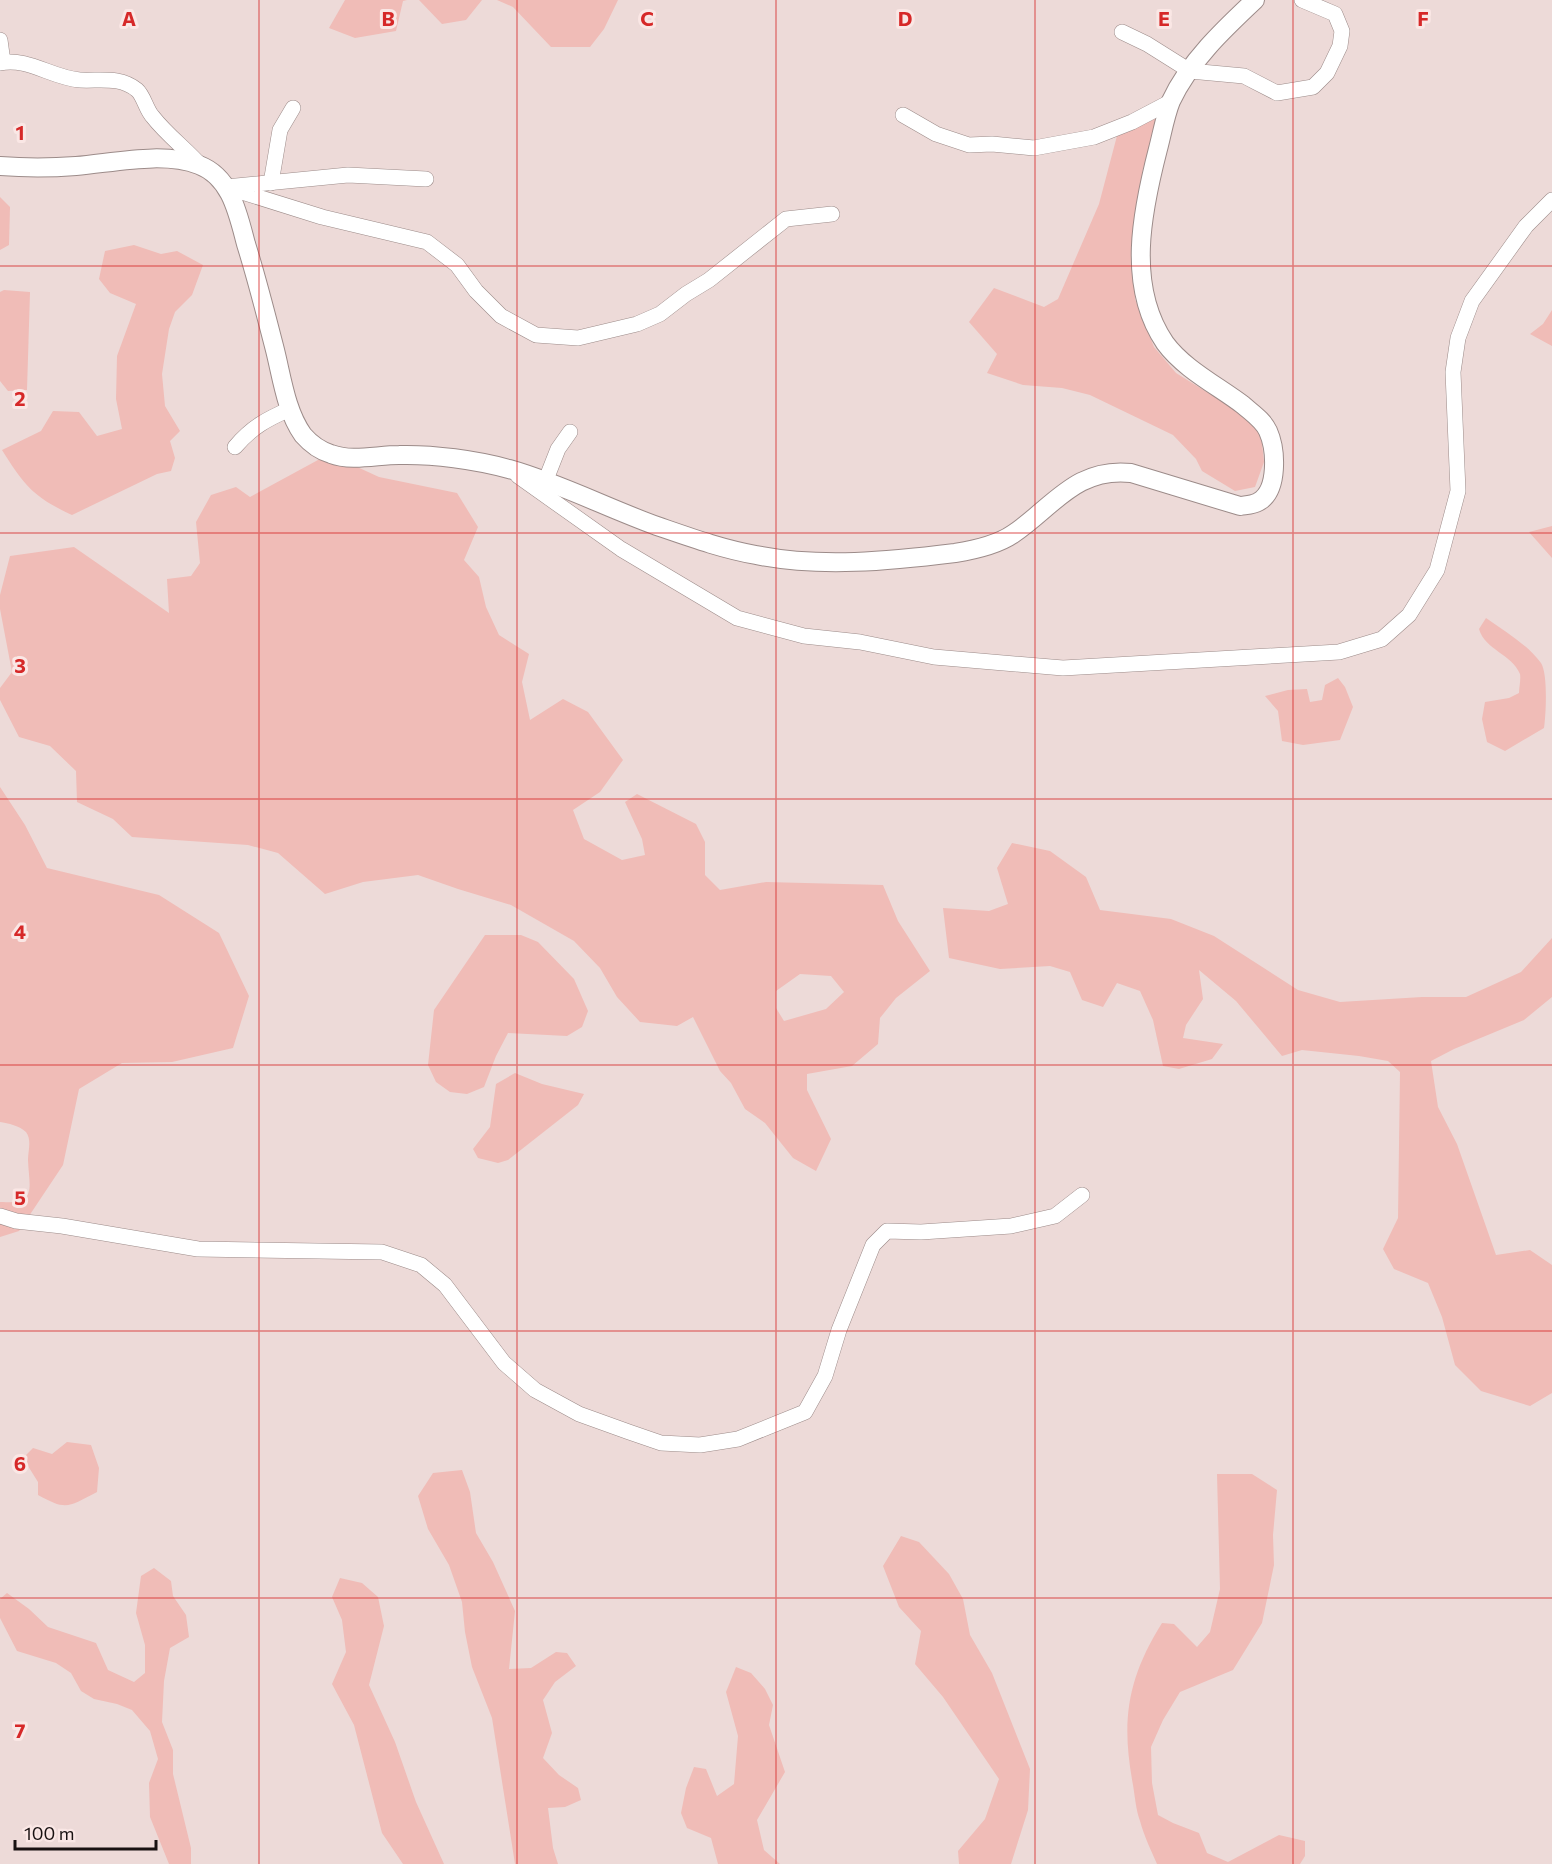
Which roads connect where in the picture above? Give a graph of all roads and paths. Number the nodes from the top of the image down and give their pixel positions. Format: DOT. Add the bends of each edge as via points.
graph roads {
  1 [pos="1255,0"];
  2 [pos="1302,0"];
  3 [pos="1122,33"];
  4 [pos="0,40"];
  5 [pos="2,62"];
  6 [pos="1190,71"];
  7 [pos="1172,101"];
  8 [pos="292,108"];
  9 [pos="903,115"];
  10 [pos="0,166"];
  11 [pos="201,166"];
  12 [pos="426,180"];
  13 [pos="271,183"];
  14 [pos="226,187"];
  15 [pos="1552,200"];
  16 [pos="832,214"];
  17 [pos="290,409"];
  18 [pos="570,432"];
  19 [pos="236,447"];
  20 [pos="508,469"];
  21 [pos="545,482"];
  22 [pos="1082,1195"];
  23 [pos="0,1216"];
  1 -- 6 [label="main road" via="1224,29"];
  2 -- 6 [label="street" via="1335,14 1342,31 1340,46 1327,73 1313,87 1277,93 1244,76"];
  3 -- 6 [label="street"];
  4 -- 5 [label="street"];
  5 -- 11 [label="street" via="21,62 77,80 121,80 139,91 162,129"];
  6 -- 7 [label="main road"];
  7 -- 9 [label="street" via="1094,137 1034,148 969,145 936,134"];
  7 -- 21 [label="main road" via="1142,224 1144,290 1151,316 1166,344 1259,417 1268,431 1275,464 1273,480 1267,495 1258,503 1240,506 1114,471 1075,485 1012,536 991,545 917,557 800,561 707,543"];
  8 -- 13 [label="street" via="280,130"];
  10 -- 11 [label="main road" via="41,168 175,159"];
  11 -- 14 [label="main road"];
  12 -- 13 [label="street" via="348,175"];
  13 -- 14 [label="street"];
  14 -- 16 [label="street" via="322,217 427,242 457,265 501,316 536,335 578,338 637,324 660,314 786,219"];
  14 -- 17 [label="main road" via="236,206"];
  15 -- 20 [label="street" via="1526,226 1472,301 1458,338 1453,372 1458,491 1437,570 1408,615 1382,639 1339,652 1063,668 934,657 860,642 804,636 737,618 621,549"];
  17 -- 19 [label="street" via="248,431"];
  17 -- 20 [label="main road" via="305,437 329,454 464,460"];
  18 -- 21 [label="street" via="558,449"];
  20 -- 21 [label="main road"];
  22 -- 23 [label="street" via="1055,1216 1011,1226 921,1233 887,1231 873,1245 825,1376 805,1412 738,1439 700,1445 662,1443 629,1432 579,1414 535,1390 504,1364 445,1285 421,1265 382,1252 198,1249"];
}
